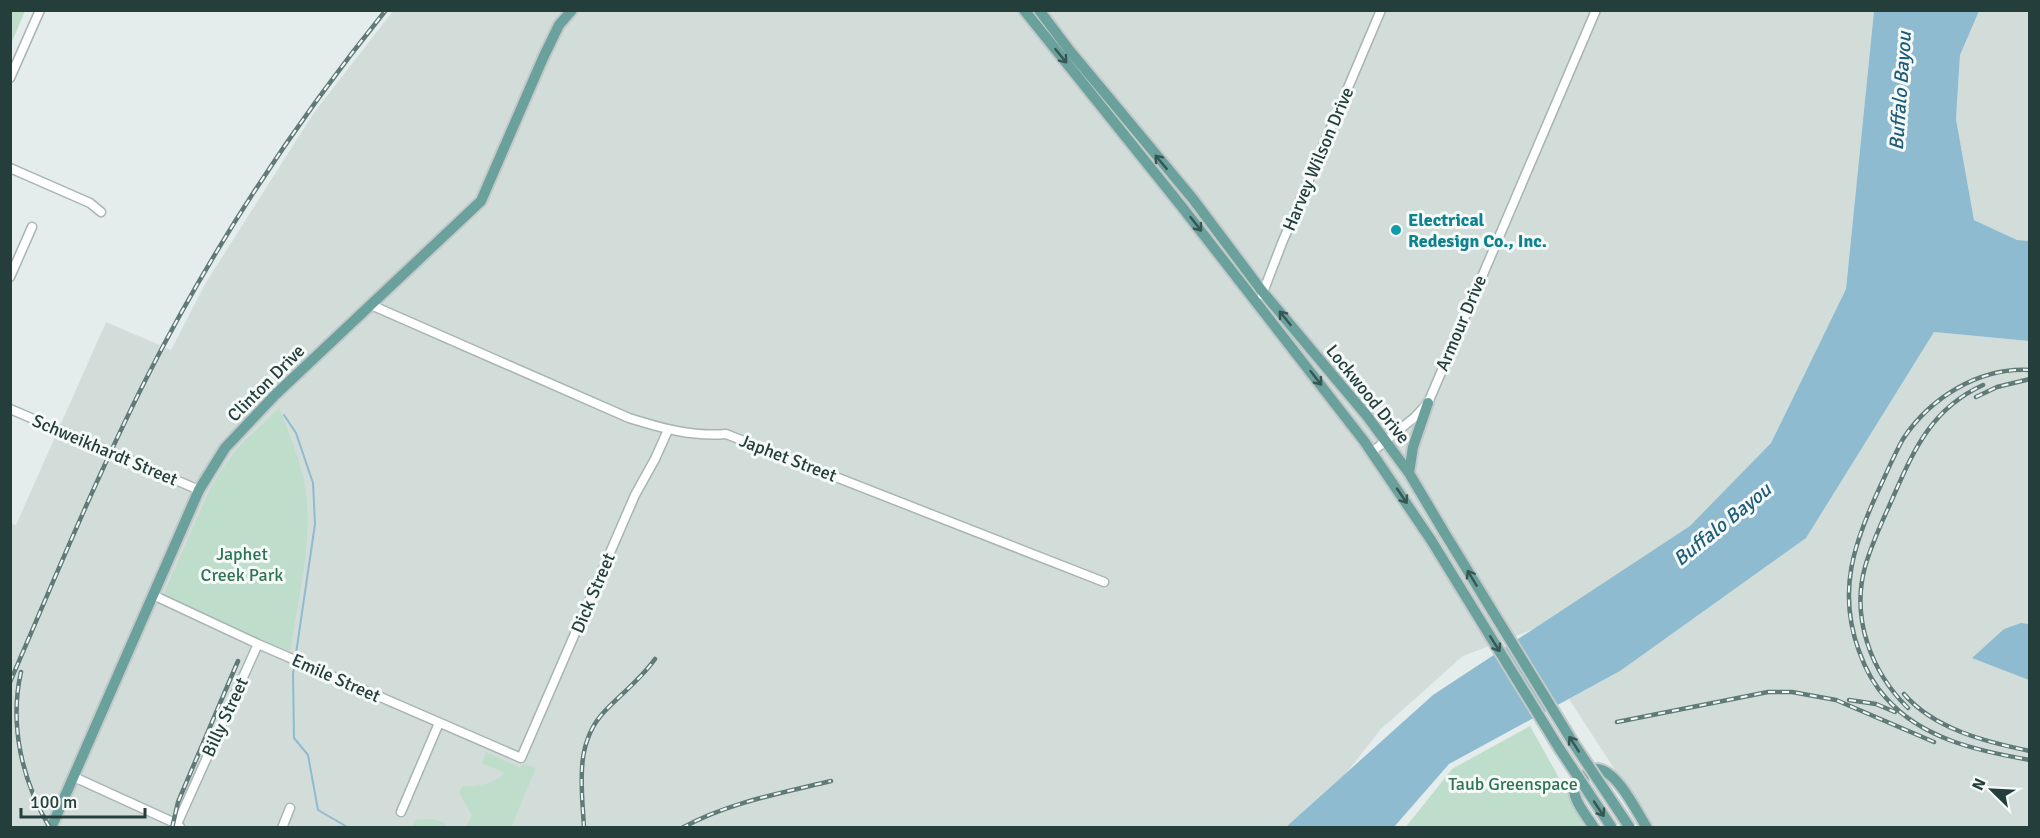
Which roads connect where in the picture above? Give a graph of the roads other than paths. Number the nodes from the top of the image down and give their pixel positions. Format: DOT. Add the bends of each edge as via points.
graph roads {
  1 [pos="40,10"];
  2 [pos="572,10"];
  3 [pos="1024,10"];
  4 [pos="1039,10"];
  5 [pos="1381,10"];
  6 [pos="1596,10"];
  7 [pos="10,78"];
  8 [pos="1127,130"];
  9 [pos="10,168"];
  10 [pos="1193,199"];
  11 [pos="1182,207"];
  12 [pos="101,212"];
  13 [pos="32,227"];
  14 [pos="10,277"];
  15 [pos="1263,291"];
  16 [pos="371,304"];
  17 [pos="1262,310"];
  18 [pos="1428,403"];
  19 [pos="10,409"];
  20 [pos="668,430"];
  21 [pos="1386,442"];
  22 [pos="1372,452"];
  23 [pos="1409,473"];
  24 [pos="199,490"];
  25 [pos="1104,582"];
  26 [pos="153,595"];
  27 [pos="261,645"];
  28 [pos="439,723"];
  29 [pos="521,758"];
  30 [pos="74,777"];
  31 [pos="290,808"];
  32 [pos="401,812"];
  33 [pos="179,826"];
  34 [pos="51,828"];
  35 [pos="282,828"];
  36 [pos="1594,828"];
  37 [pos="1612,828"];
  38 [pos="1630,828"];
  39 [pos="1647,828"];
  1 -- 7 [label="street"];
  2 -- 16 [label="main road, Clinton Drive" via="543,58 481,201"];
  3 -- 8 [label="main road, Lockwood Drive, one-way"];
  4 -- 8 [label="main road, Lockwood Drive"];
  5 -- 15 [label="street, Harvey Wilson Drive"];
  6 -- 18 [label="street, Armour Drive"];
  10 -- 8 [label="main road, Lockwood Drive, one-way"];
  8 -- 11 [label="main road, Lockwood Drive"];
  9 -- 12 [label="street" via="90,202"];
  10 -- 11 [label="main road"];
  10 -- 15 [label="main road, Lockwood Drive"];
  11 -- 17 [label="main road, Lockwood Drive, one-way"];
  13 -- 14 [label="street"];
  15 -- 17 [label="street, Harvey Wilson Drive"];
  21 -- 15 [label="main road, Lockwood Drive, one-way"];
  16 -- 20 [label="street, Japhet Street" via="629,418"];
  16 -- 24 [label="main road, Clinton Drive" via="225,448"];
  17 -- 22 [label="main road, Lockwood Drive, one-way"];
  18 -- 21 [label="street, Armour Drive"];
  18 -- 23 [label="main road"];
  19 -- 24 [label="street, Schweikhardt Street"];
  20 -- 25 [label="street, Japhet Street" via="726,434"];
  20 -- 29 [label="street, Dick Street" via="635,495"];
  21 -- 22 [label="street, Armour Drive"];
  21 -- 23 [label="main road, Lockwood Drive"];
  22 -- 37 [label="main road, Lockwood Drive, one-way, bridge"];
  38 -- 23 [label="main road, Lockwood Drive, one-way, bridge" via="1572,741"];
  24 -- 26 [label="main road, Clinton Drive"];
  26 -- 27 [label="street, Emile Street"];
  26 -- 30 [label="main road, Clinton Drive"];
  27 -- 28 [label="street, Emile Street"];
  27 -- 33 [label="street, Billy Street"];
  28 -- 29 [label="street, Emile Street"];
  28 -- 32 [label="street"];
  30 -- 33 [label="street"];
  30 -- 34 [label="main road, Clinton Drive"];
  31 -- 35 [label="street"];
  36 -- 39 [label="main road" via="1578,802 1575,784 1597,769 1617,781"];
}
